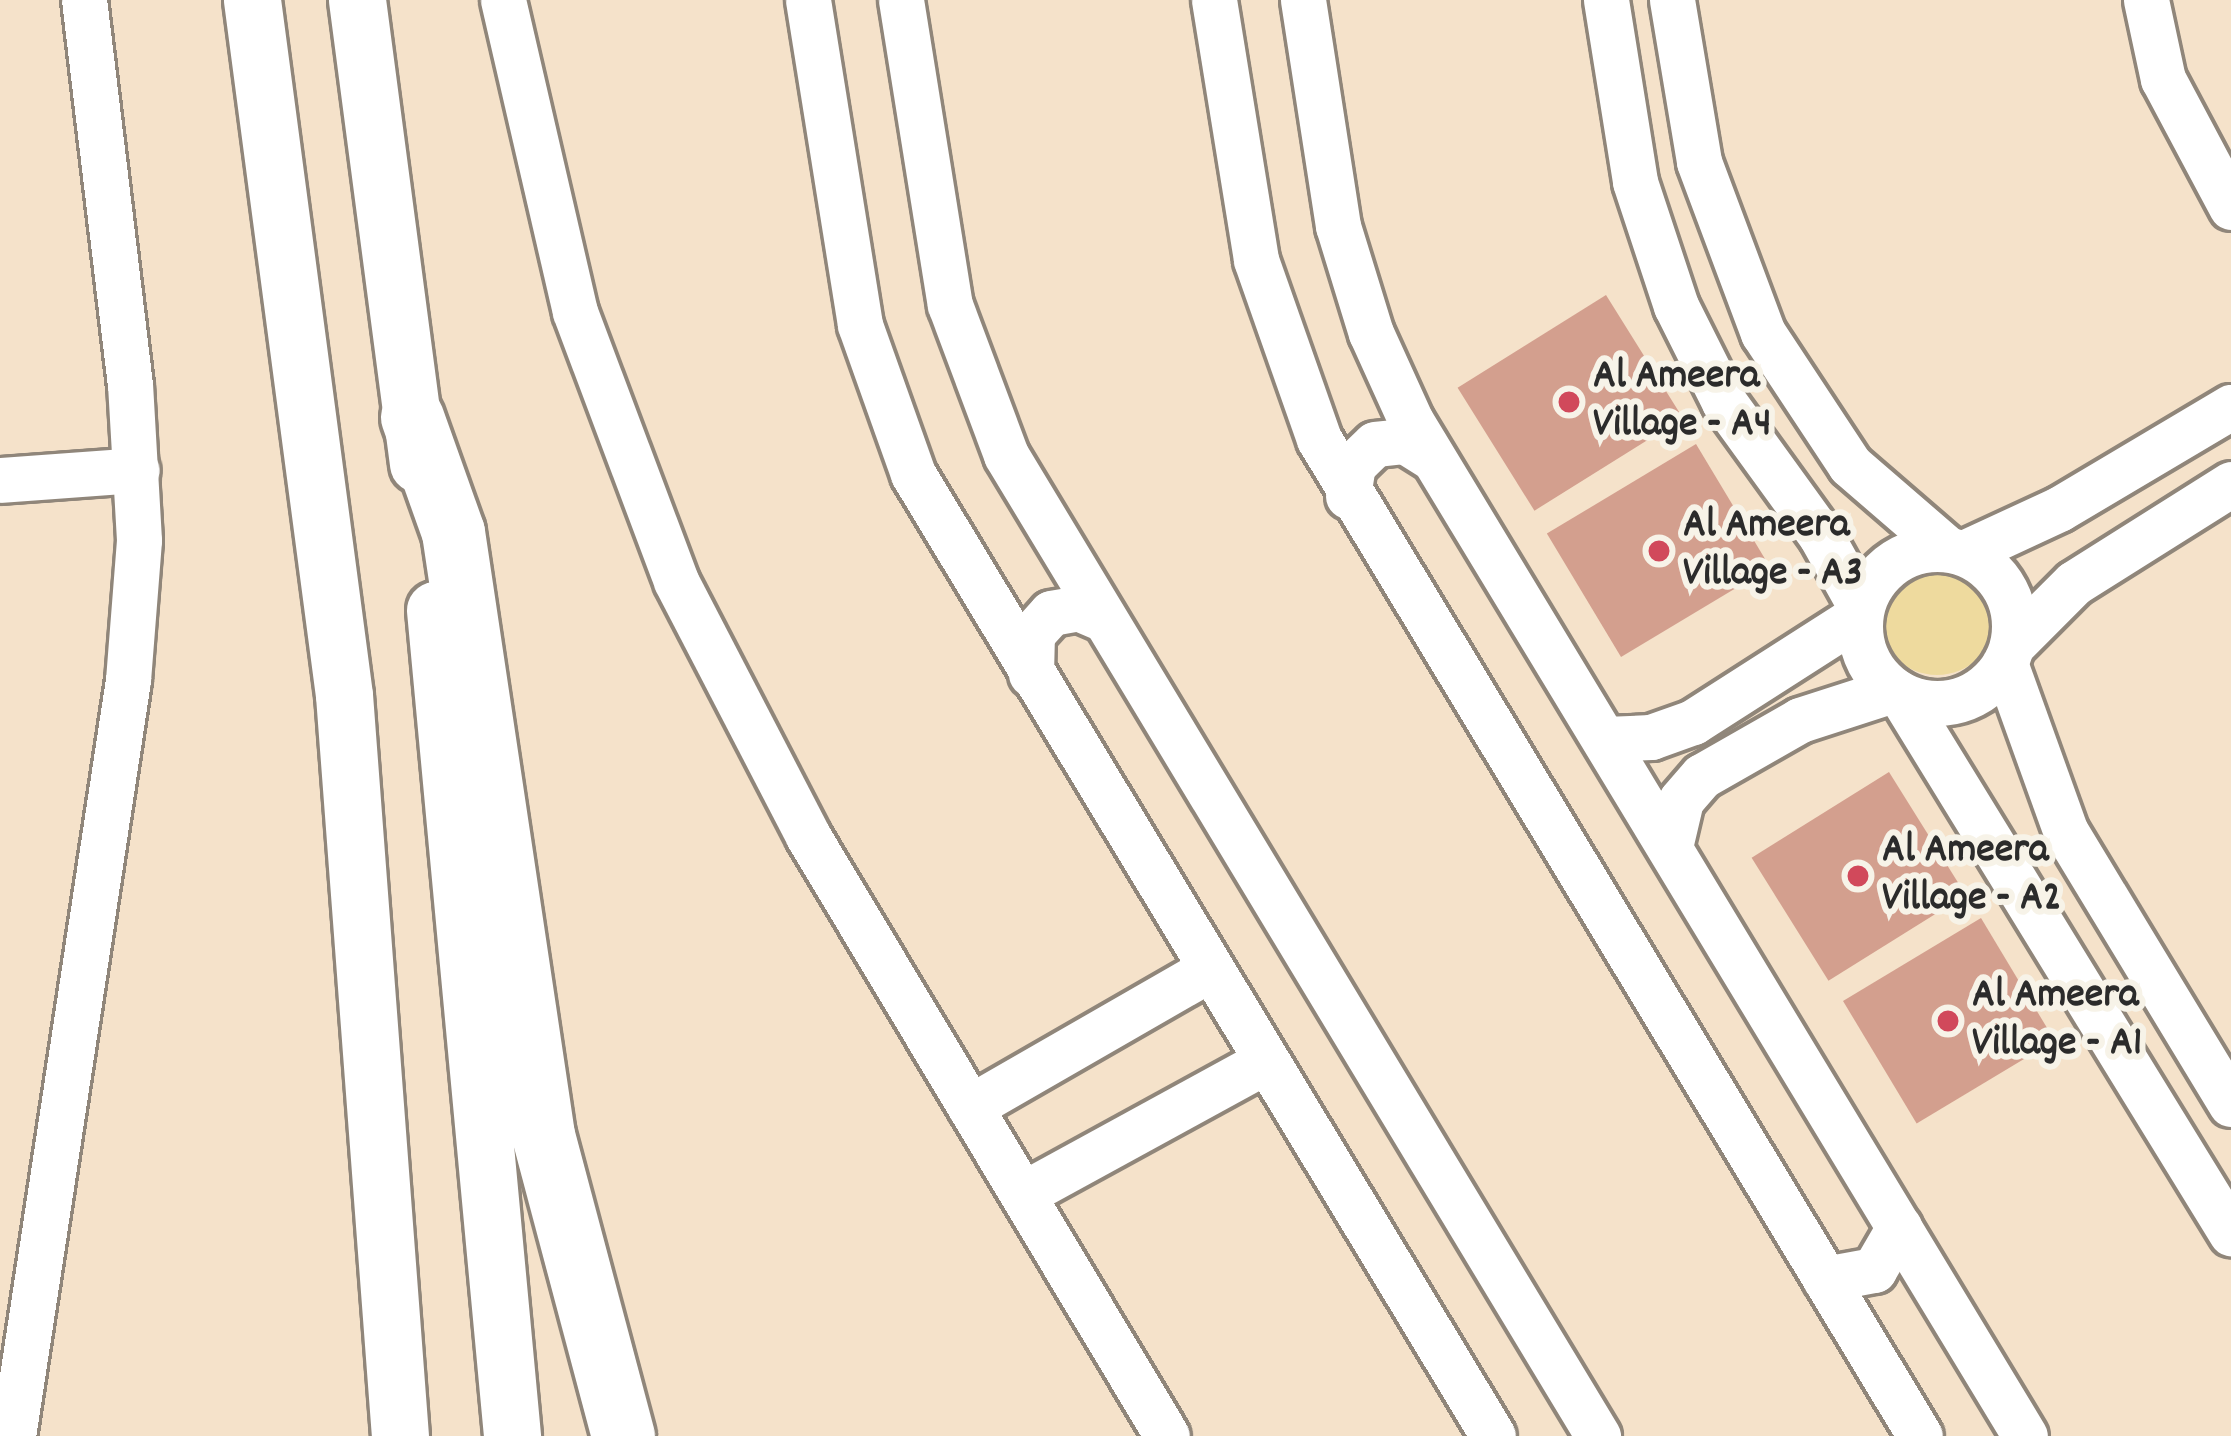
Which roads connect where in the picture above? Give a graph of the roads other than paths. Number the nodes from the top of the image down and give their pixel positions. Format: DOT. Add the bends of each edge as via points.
graph roads {
  1 [pos="212,0"];
  2 [pos="252,0"];
  3 [pos="357,0"];
  4 [pos="503,0"];
  5 [pos="808,0"];
  6 [pos="901,0"];
  7 [pos="1214,0"];
  8 [pos="1303,0"];
  9 [pos="1606,0"];
  10 [pos="1672,0"];
  11 [pos="2146,0"];
  12 [pos="86,5"];
  13 [pos="281,203"];
  14 [pos="2231,208"];
  15 [pos="2231,407"];
  16 [pos="412,417"];
  17 [pos="1431,458"];
  18 [pos="137,470"];
  19 [pos="0,480"];
  20 [pos="2231,484"];
  21 [pos="1348,496"];
  22 [pos="1954,550"];
  23 [pos="1861,611"];
  24 [pos="1104,619"];
  25 [pos="2009,653"];
  26 [pos="1031,674"];
  27 [pos="1897,692"];
  28 [pos="1606,739"];
  29 [pos="1670,847"];
  30 [pos="1210,969"];
  31 [pos="1266,1061"];
  32 [pos="2231,1104"];
  33 [pos="970,1107"];
  34 [pos="1023,1195"];
  35 [pos="1899,1227"];
  36 [pos="2231,1233"];
  37 [pos="1825,1279"];
  38 [pos="13,1436"];
  39 [pos="400,1436"];
  40 [pos="512,1436"];
  41 [pos="622,1436"];
  42 [pos="1167,1436"];
  43 [pos="1493,1436"];
  44 [pos="1598,1436"];
  45 [pos="1920,1436"];
  46 [pos="2025,1436"];
  1 -- 13 [label="main road" via="233,88"];
  2 -- 13 [label="main road"];
  3 -- 16 [label="main road"];
  4 -- 33 [label="street" via="548,220 647,514 760,753"];
  5 -- 26 [label="street" via="849,273 874,376 938,520"];
  6 -- 24 [label="street" via="939,251 964,358 1006,454"];
  7 -- 21 [label="street" via="1256,260 1294,381"];
  8 -- 17 [label="street" via="1353,280"];
  9 -- 23 [label="street" via="1635,182 1676,306 1724,402 1821,536"];
  10 -- 22 [label="street" via="1699,162 1763,333 1850,465"];
  11 -- 14 [label="street" via="2163,79"];
  12 -- 18 [label="street"];
  13 -- 39 [label="main road" via="344,695"];
  15 -- 22 [label="street" via="2059,509"];
  16 -- 40 [label="main road" via="467,910"];
  16 -- 41 [label="highway" via="453,532 543,1135"];
  17 -- 21 [label="street" via="1405,441 1375,444 1353,465"];
  17 -- 28 [label="street"];
  18 -- 19 [label="street"];
  18 -- 38 [label="street" via="128,680"];
  20 -- 25 [label="street" via="2074,583"];
  21 -- 37 [label="street"];
  22 -- 23 [label="street" via="1892,562"];
  22 -- 25 [label="street" via="2006,589"];
  23 -- 27 [label="street" via="1866,656"];
  23 -- 28 [label="street" via="1693,722 1651,737"];
  24 -- 26 [label="street" via="1078,608 1051,614 1032,634"];
  24 -- 44 [label="street"];
  25 -- 27 [label="street" via="1960,700"];
  25 -- 32 [label="street" via="2066,832"];
  26 -- 30 [label="street"];
  27 -- 29 [label="street" via="1800,720 1702,776 1675,815"];
  27 -- 36 [label="street"];
  28 -- 29 [label="street"];
  29 -- 35 [label="street"];
  30 -- 31 [label="street"];
  30 -- 33 [label="street"];
  31 -- 34 [label="street"];
  31 -- 43 [label="street"];
  33 -- 34 [label="street"];
  34 -- 42 [label="street"];
  35 -- 37 [label="street" via="1874,1270"];
  35 -- 46 [label="street"];
  37 -- 45 [label="street"];
}
